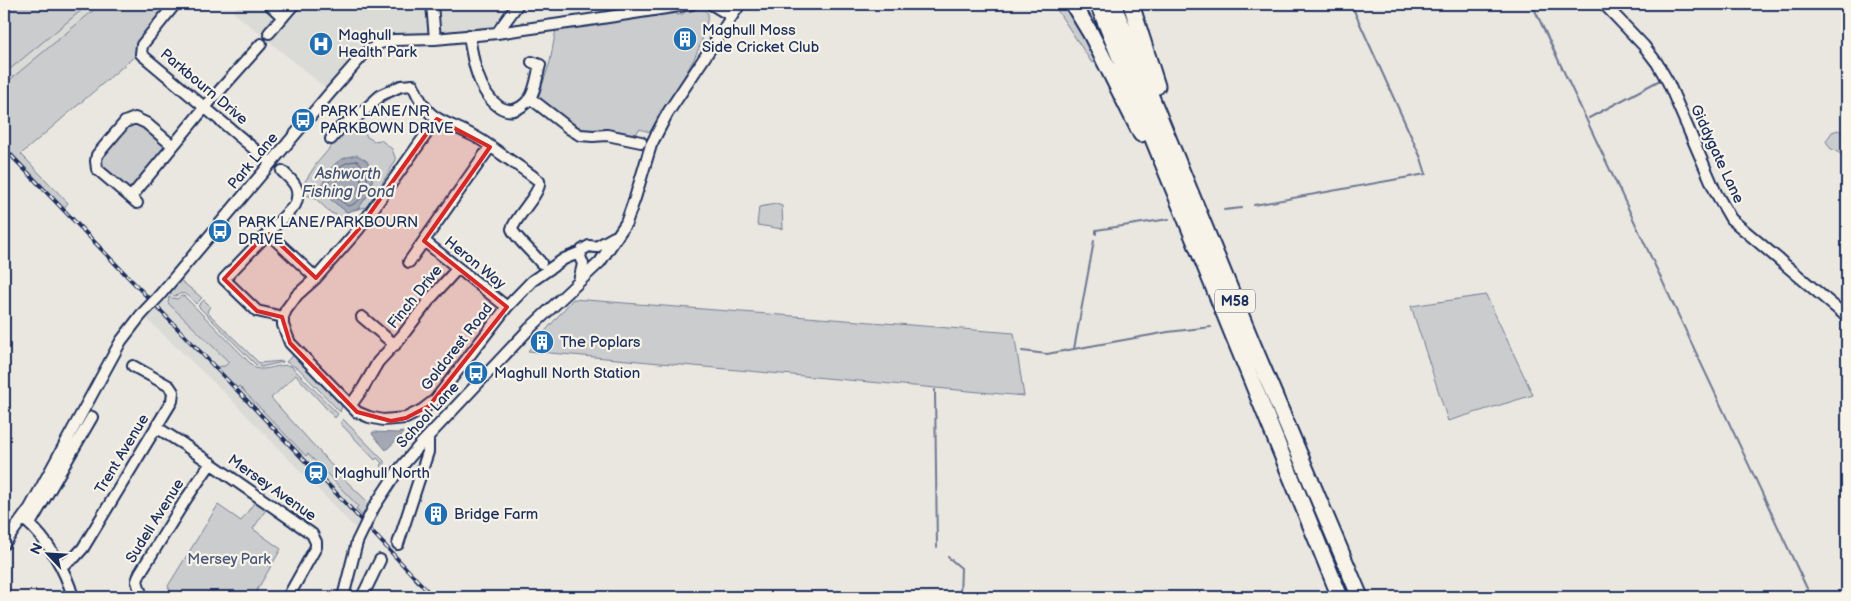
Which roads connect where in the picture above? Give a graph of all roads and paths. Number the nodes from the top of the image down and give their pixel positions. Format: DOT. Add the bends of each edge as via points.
graph roads {
  1 [pos="175,4"];
  2 [pos="269,4"];
  3 [pos="294,4"];
  4 [pos="432,4"];
  5 [pos="518,4"];
  6 [pos="692,4"];
  7 [pos="711,4"];
  8 [pos="740,4"];
  9 [pos="1073,4"];
  10 [pos="1098,4"];
  11 [pos="1113,4"];
  12 [pos="1131,4"];
  13 [pos="1604,4"];
  14 [pos="732,16"];
  15 [pos="283,17"];
  16 [pos="269,33"];
  17 [pos="497,33"];
  18 [pos="469,35"];
  19 [pos="435,39"];
  20 [pos="261,43"];
  21 [pos="532,62"];
  22 [pos="530,98"];
  23 [pos="206,107"];
  24 [pos="438,119"];
  25 [pos="331,133"];
  26 [pos="642,142"];
  27 [pos="173,146"];
  28 [pos="490,147"];
  29 [pos="271,163"];
  30 [pos="282,171"];
  31 [pos="1196,206"];
  32 [pos="268,234"];
  33 [pos="617,236"];
  34 [pos="424,241"];
  35 [pos="596,247"];
  36 [pos="601,258"];
  37 [pos="582,259"];
  38 [pos="1201,259"];
  39 [pos="409,262"];
  40 [pos="541,263"];
  41 [pos="594,266"];
  42 [pos="458,268"];
  43 [pos="316,278"];
  44 [pos="579,281"];
  45 [pos="507,307"];
  46 [pos="283,317"];
  47 [pos="362,317"];
  48 [pos="1847,317"];
  49 [pos="395,345"];
  50 [pos="133,366"];
  51 [pos="351,405"];
  52 [pos="92,417"];
  53 [pos="156,427"];
  54 [pos="428,437"];
  55 [pos="211,463"];
  56 [pos="404,463"];
  57 [pos="421,469"];
  58 [pos="26,521"];
  59 [pos="4,544"];
  60 [pos="398,544"];
  61 [pos="380,560"];
  62 [pos="61,566"];
  63 [pos="4,594"];
  64 [pos="6,597"];
  65 [pos="73,597"];
  66 [pos="142,597"];
  67 [pos="288,597"];
  68 [pos="342,597"];
  69 [pos="362,597"];
  70 [pos="1340,597"];
  71 [pos="1360,597"];
  1 -- 23 [label="street, Parkbourn Drive" via="142,45 141,54"];
  2 -- 15 [label="street"];
  3 -- 15 [label="street"];
  4 -- 19 [label="street"];
  5 -- 17 [label="street"];
  6 -- 17 [label="street, Park Lane"];
  7 -- 14 [label="street"];
  8 -- 14 [label="street, School Lane"];
  9 -- 38 [label="highway, M58" via="1106,62"];
  10 -- 38 [label="highway, M58"];
  11 -- 31 [label="highway, M58"];
  12 -- 31 [label="highway, M58"];
  13 -- 48 [label="street, Giddygate Lane" via="1657,63 1731,219"];
  14 -- 33 [label="street, School Lane" via="683,86 656,132 626,223"];
  15 -- 16 [label="street"];
  17 -- 18 [label="street, Park Lane"];
  18 -- 19 [label="street, Park Lane"];
  18 -- 22 [label="street" via="478,78 494,104 503,110 511,110"];
  19 -- 29 [label="street, Park Lane" via="388,40 369,51"];
  20 -- 23 [label="street"];
  21 -- 22 [label="street" via="540,65"];
  22 -- 26 [label="street" via="580,134"];
  23 -- 27 [label="street"];
  23 -- 29 [label="street, Parkbourn Drive"];
  24 -- 25 [label="street" via="427,111 413,85 401,86 381,94 358,116"];
  24 -- 28 [label="street" via="472,134"];
  24 -- 43 [label="street" via="358,230"];
  27 -- 27 [label="street" via="134,200 98,169 97,155 125,122 135,118"];
  28 -- 34 [label="street, Heron Way"];
  28 -- 40 [label="street" via="540,183 512,229"];
  29 -- 58 [label="street, Park Lane, bridge" via="125,334"];
  30 -- 32 [label="street" via="296,179 297,201"];
  31 -- 71 [label="highway, M58"];
  32 -- 43 [label="street"];
  32 -- 46 [label="street" via="224,279 257,311"];
  33 -- 35 [label="street"];
  33 -- 36 [label="street, School Lane"];
  34 -- 39 [label="street, Heron Way"];
  34 -- 42 [label="street, Heron Way"];
  35 -- 36 [label="street"];
  35 -- 37 [label="street" via="588,246"];
  36 -- 41 [label="street, School Lane"];
  37 -- 41 [label="street" via="588,266"];
  37 -- 44 [label="street"];
  37 -- 45 [label="street, Goldcrest Road" via="564,260 532,281"];
  38 -- 70 [label="highway, M58"];
  41 -- 44 [label="street, School Lane"];
  42 -- 45 [label="street, Heron Way"];
  42 -- 49 [label="street, Finch Drive" via="430,298"];
  43 -- 46 [label="street" via="297,295"];
  44 -- 54 [label="street, School Lane" via="530,328"];
  45 -- 51 [label="street, Goldcrest Road" via="440,394 422,410 406,418 383,420 363,415"];
  46 -- 51 [label="street, Goldcrest Road" via="290,343"];
  47 -- 49 [label="street, Finch Drive"];
  49 -- 51 [label="street, Finch Drive" via="378,362"];
  50 -- 53 [label="street, Trent Avenue" via="169,386 173,392 172,401"];
  52 -- 58 [label="street, Park Lane" via="89,431"];
  53 -- 55 [label="street, Mersey Avenue"];
  53 -- 62 [label="street, Trent Avenue" via="83,548"];
  54 -- 56 [label="street, School Lane"];
  54 -- 57 [label="street" via="428,452"];
  55 -- 66 [label="street, Sudell Avenue" via="140,573 137,581"];
  55 -- 67 [label="street, Mersey Avenue" via="314,536 315,550"];
  56 -- 57 [label="street"];
  56 -- 68 [label="street, School Lane, bridge" via="374,507 358,542"];
  57 -- 60 [label="street"];
  58 -- 59 [label="street, Park Lane"];
  58 -- 62 [label="street" via="44,540"];
  61 -- 69 [label="street"];
  62 -- 65 [label="street"];
  63 -- 64 [label="street"];
}
